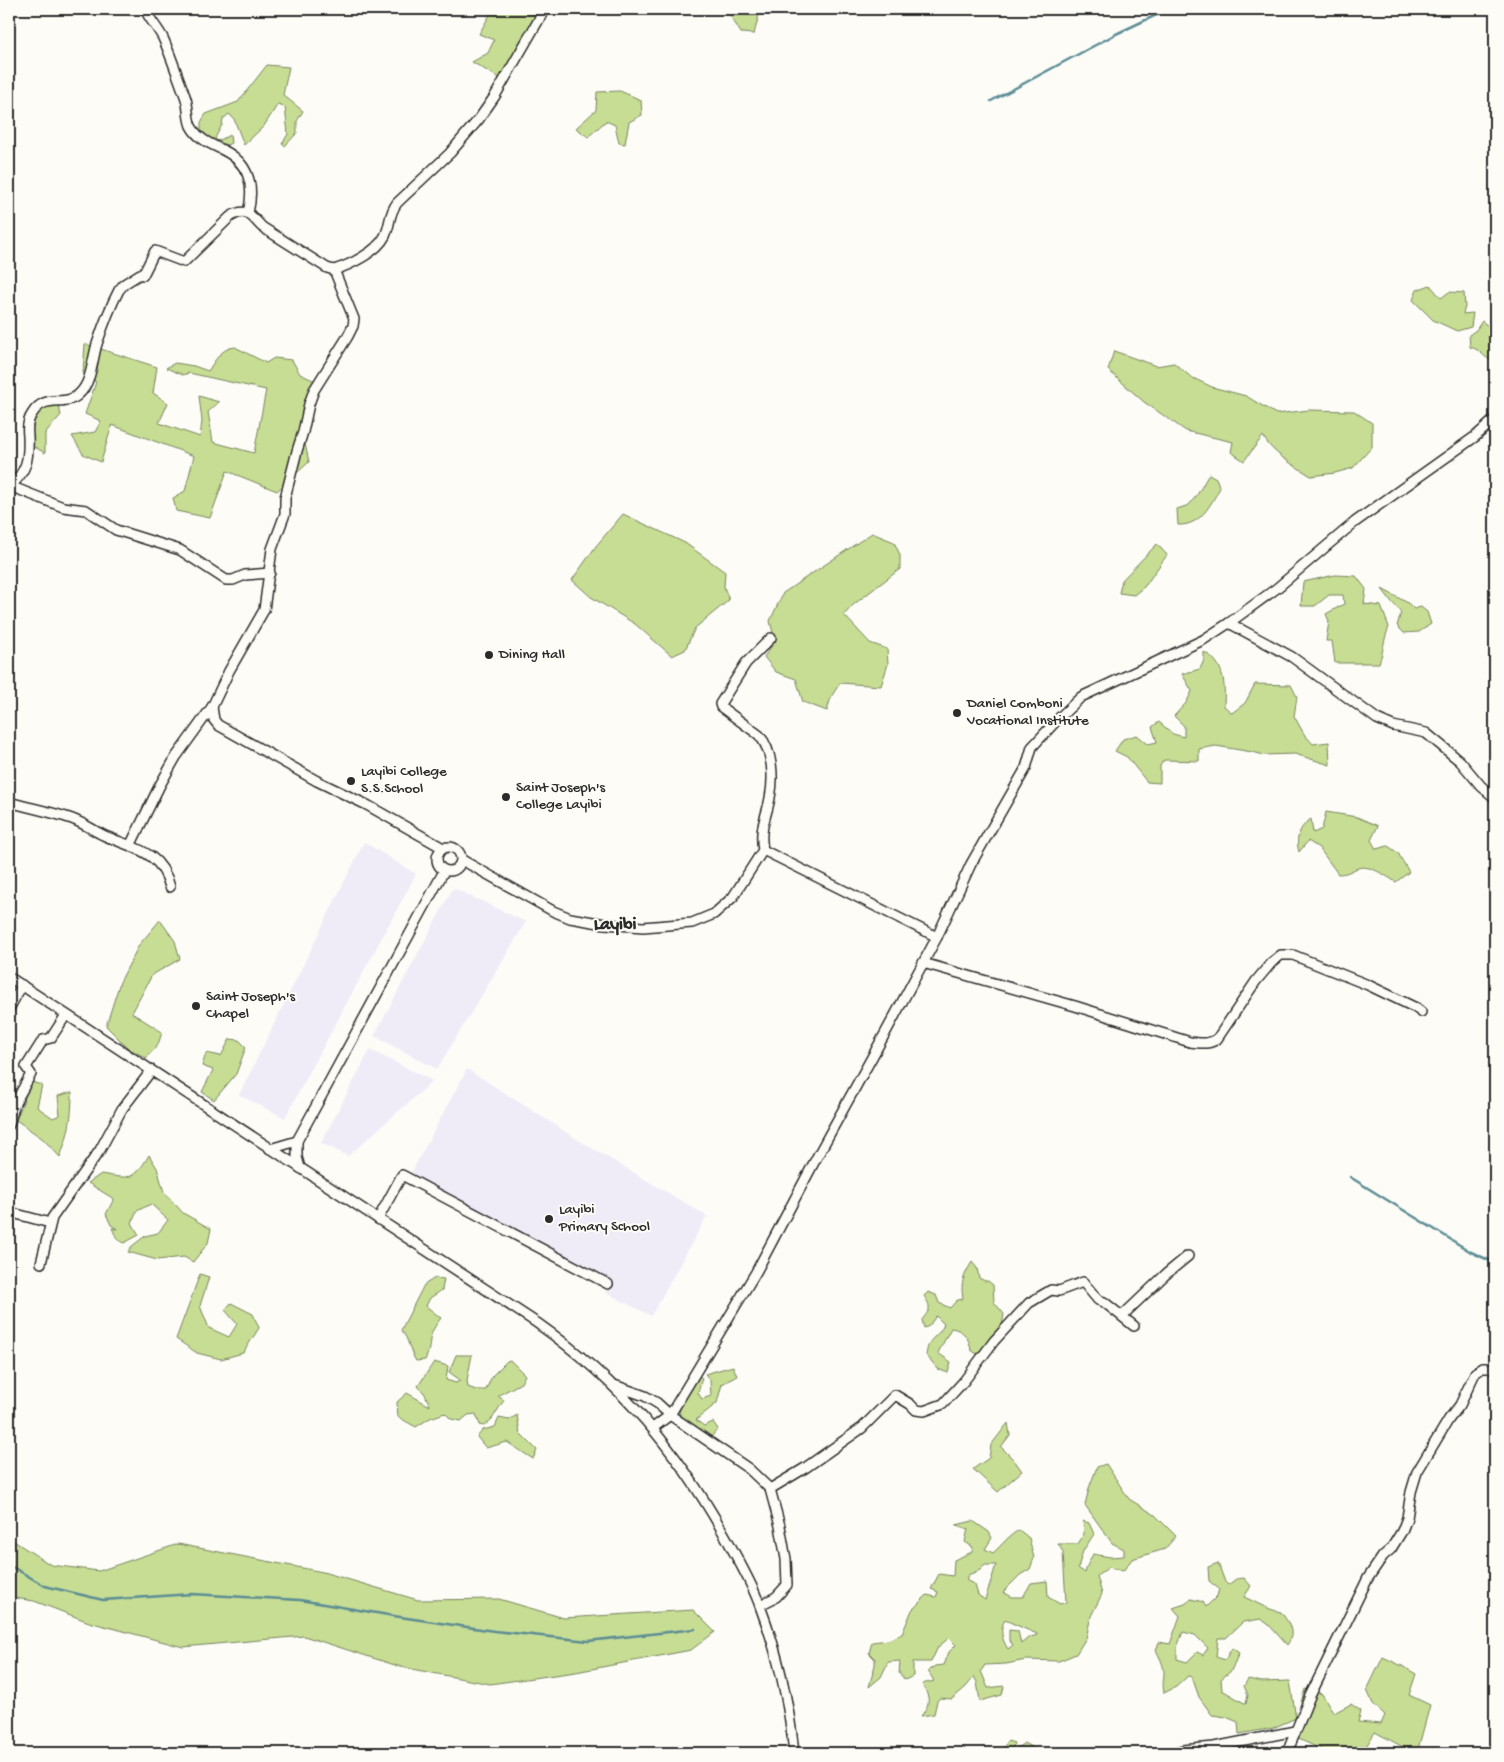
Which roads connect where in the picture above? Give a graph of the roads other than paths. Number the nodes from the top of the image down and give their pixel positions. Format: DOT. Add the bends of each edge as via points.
graph roads {
  1 [pos="145,9"];
  2 [pos="545,9"];
  3 [pos="248,213"];
  4 [pos="334,270"];
  5 [pos="1495,419"];
  6 [pos="10,486"];
  7 [pos="270,573"];
  8 [pos="1229,624"];
  9 [pos="771,638"];
  10 [pos="212,707"];
  11 [pos="1495,798"];
  12 [pos="9,802"];
  13 [pos="131,844"];
  14 [pos="444,848"];
  15 [pos="764,850"];
  16 [pos="462,860"];
  17 [pos="444,870"];
  18 [pos="170,887"];
  19 [pos="937,937"];
  20 [pos="923,963"];
  21 [pos="9,977"];
  22 [pos="22,985"];
  23 [pos="9,1008"];
  24 [pos="1421,1012"];
  25 [pos="66,1015"];
  26 [pos="151,1071"];
  27 [pos="9,1125"];
  28 [pos="297,1141"];
  29 [pos="270,1149"];
  30 [pos="300,1168"];
  31 [pos="9,1212"];
  32 [pos="378,1219"];
  33 [pos="50,1223"];
  34 [pos="1188,1256"];
  35 [pos="41,1262"];
  36 [pos="608,1284"];
  37 [pos="1122,1316"];
  38 [pos="1134,1326"];
  39 [pos="1495,1368"];
  40 [pos="610,1384"];
  41 [pos="670,1415"];
  42 [pos="653,1428"];
  43 [pos="770,1489"];
  44 [pos="760,1605"];
  45 [pos="1295,1731"];
  46 [pos="794,1753"];
  47 [pos="1173,1753"];
  48 [pos="1287,1753"];
  1 -- 3 [label="street" via="163,39 187,99 191,126 200,137 236,158 246,171 252,198"];
  2 -- 4 [label="street" via="479,119 450,153 397,203 380,242 356,261"];
  3 -- 4 [label="street" via="262,227"];
  3 -- 6 [label="street" via="230,217 184,262 155,251 143,275 124,284 97,344 83,389 67,400 48,400 32,414 27,428 27,464"];
  4 -- 7 [label="street" via="354,319 353,326 314,390 285,498 284,514 272,549"];
  5 -- 8 [label="street" via="1355,522"];
  6 -- 7 [label="street" via="63,507 86,510 116,530 180,550 226,580"];
  7 -- 10 [label="street" via="264,610"];
  8 -- 11 [label="street" via="1292,658 1377,719 1426,733 1460,761"];
  8 -- 19 [label="street" via="1198,643 1081,697 1059,718 1032,747 1026,768 971,864"];
  9 -- 15 [label="street" via="746,663 720,704 760,735 772,766 770,798 760,837"];
  10 -- 13 [label="street" via="176,757"];
  10 -- 14 [label="street" via="218,725"];
  12 -- 13 [label="street" via="71,819"];
  13 -- 18 [label="street" via="160,866"];
  14 -- 16 [label="street" via="455,849"];
  14 -- 17 [label="street" via="439,852 437,862"];
  15 -- 16 [label="street" via="732,897 714,914 692,923 643,927 570,918"];
  15 -- 19 [label="street"];
  16 -- 17 [label="street" via="459,868 452,872"];
  17 -- 28 [label="street"];
  19 -- 20 [label="street"];
  20 -- 24 [label="street" via="1203,1044 1217,1039 1256,981 1281,955 1293,955 1368,985"];
  20 -- 41 [label="street" via="756,1272"];
  21 -- 22 [label="street"];
  22 -- 23 [label="street"];
  22 -- 25 [label="street"];
  25 -- 26 [label="street"];
  25 -- 27 [label="street" via="51,1038 43,1040 26,1067 31,1074 15,1104"];
  26 -- 29 [label="street"];
  26 -- 33 [label="street" via="122,1109 100,1150"];
  28 -- 29 [label="street"];
  28 -- 30 [label="street"];
  29 -- 30 [label="street"];
  30 -- 32 [label="street"];
  31 -- 33 [label="street"];
  32 -- 36 [label="street" via="402,1175"];
  32 -- 40 [label="street" via="568,1344"];
  33 -- 35 [label="street"];
  34 -- 37 [label="street"];
  37 -- 38 [label="street"];
  37 -- 43 [label="street" via="1098,1300 1083,1282 1042,1294 1024,1308 994,1341 943,1404 916,1410 895,1395 862,1428"];
  39 -- 45 [label="street" via="1482,1368 1475,1374 1460,1405 1418,1472 1402,1531 1368,1578"];
  40 -- 41 [label="street" via="645,1396"];
  40 -- 42 [label="street"];
  41 -- 42 [label="street"];
  41 -- 43 [label="street" via="749,1469"];
  42 -- 44 [label="street" via="692,1478"];
  43 -- 44 [label="street" via="786,1559 787,1585 776,1597"];
  44 -- 46 [label="street" via="783,1684"];
  45 -- 47 [label="street"];
  45 -- 48 [label="street"];
}
